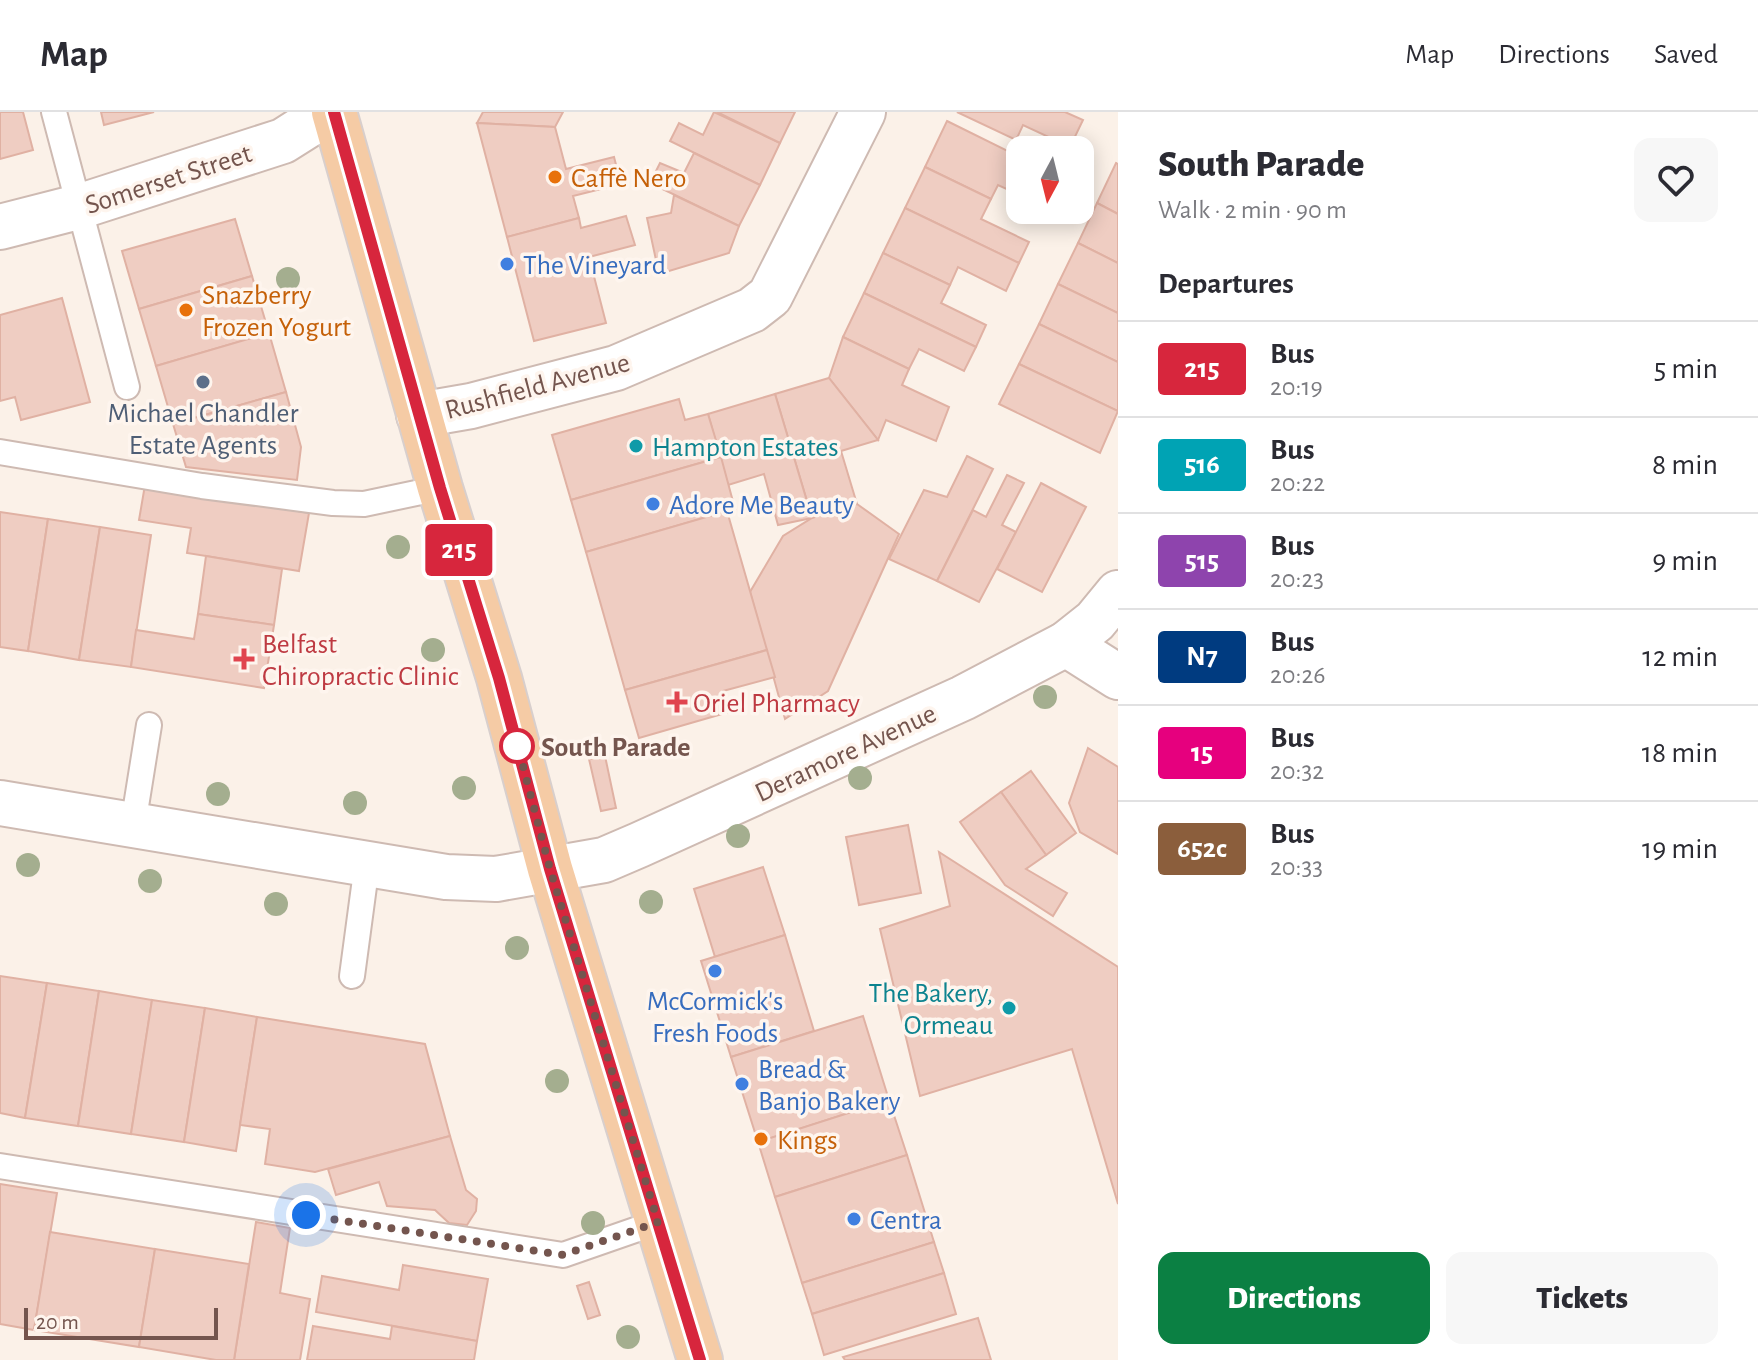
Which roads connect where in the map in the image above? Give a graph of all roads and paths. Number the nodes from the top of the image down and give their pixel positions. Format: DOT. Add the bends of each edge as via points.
graph roads {
  1 [pos="54,112"];
  2 [pos="332,112"];
  3 [pos="863,112"];
  4 [pos="78,207"];
  5 [pos="0,227"];
  6 [pos="127,387"];
  7 [pos="419,415"];
  8 [pos="0,452"];
  9 [pos="440,488"];
  10 [pos="1118,593"];
  11 [pos="1066,644"];
  12 [pos="1118,677"];
  13 [pos="149,725"];
  14 [pos="0,803"];
  15 [pos="133,825"];
  16 [pos="367,864"];
  17 [pos="550,869"];
  18 [pos="352,976"];
  19 [pos="0,1166"];
  20 [pos="658,1222"];
  21 [pos="700,1360"];
  1 -- 4 [label="lane"];
  2 -- 4 [label="street, Somerset Street" via="283,141"];
  2 -- 7 [label="main road"];
  3 -- 7 [label="street, Rushfield Avenue" via="770,296 752,310 616,368"];
  4 -- 5 [label="street, Somerset Street"];
  4 -- 6 [label="lane"];
  7 -- 9 [label="main road"];
  8 -- 9 [label="lane" via="333,503 364,504"];
  9 -- 17 [label="main road"];
  10 -- 11 [label="street, Deramore Avenue"];
  11 -- 12 [label="street"];
  11 -- 17 [label="street, Deramore Avenue" via="963,698 639,845 604,860"];
  13 -- 15 [label="lane"];
  14 -- 15 [label="street"];
  15 -- 16 [label="street"];
  16 -- 17 [label="street" via="478,880"];
  16 -- 18 [label="lane"];
  17 -- 20 [label="main road"];
  19 -- 20 [label="lane" via="563,1255"];
  20 -- 21 [label="main road"];
}
